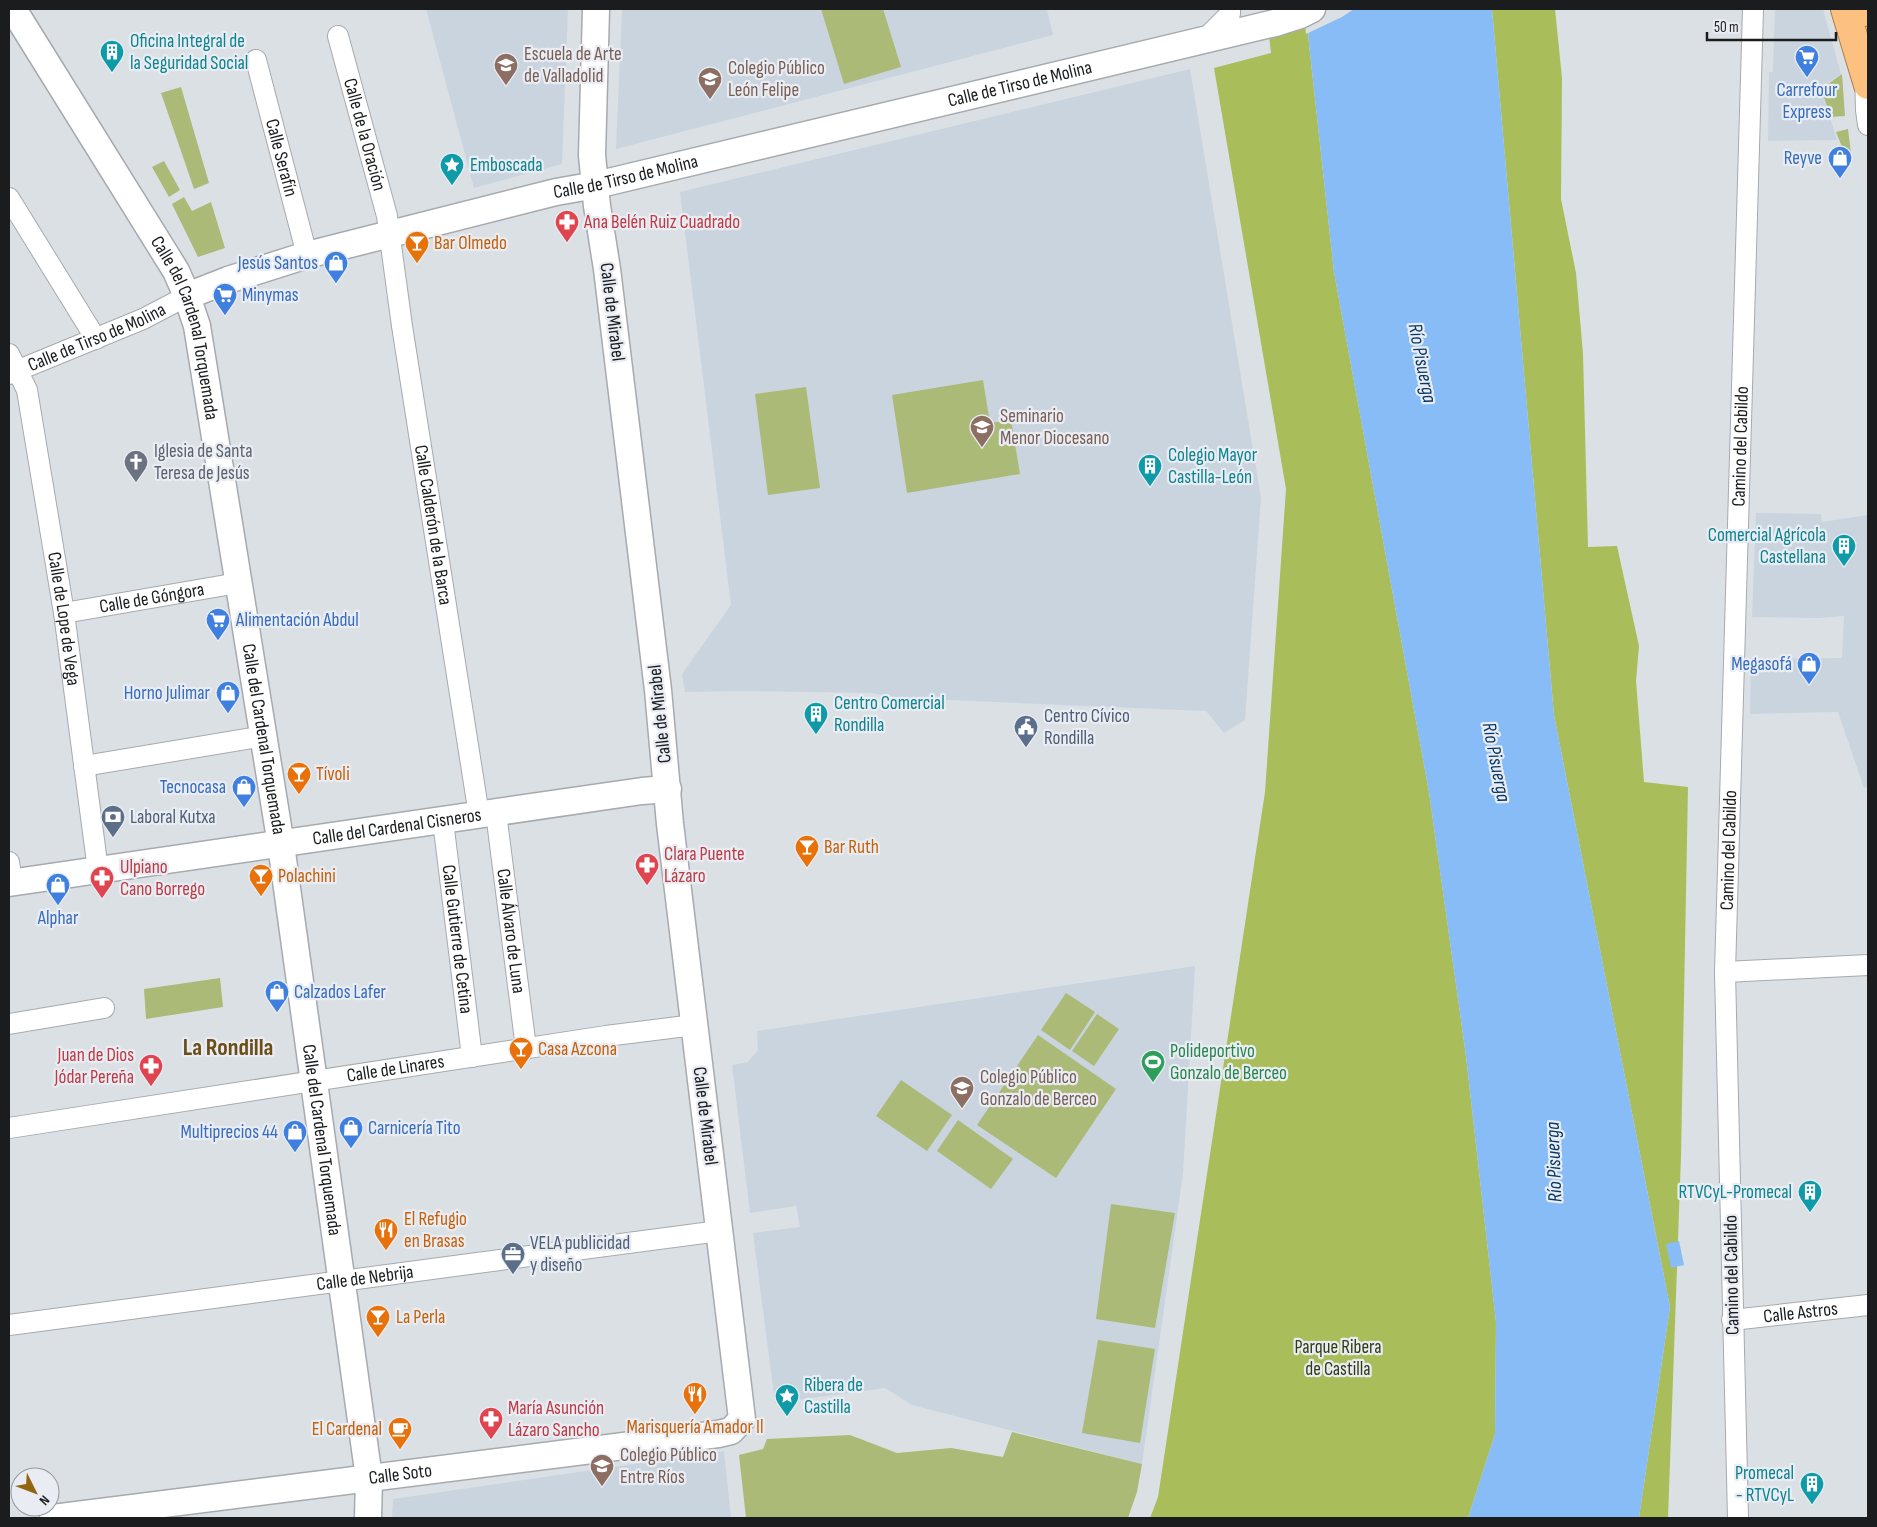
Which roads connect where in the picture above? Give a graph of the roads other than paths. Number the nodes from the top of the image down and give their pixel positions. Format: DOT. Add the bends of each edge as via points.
graph roads {
  1 [pos="13,9"];
  2 [pos="596,9"];
  3 [pos="1230,9"];
  4 [pos="1312,9"];
  5 [pos="1753,9"];
  6 [pos="1845,9"];
  7 [pos="1867,9"];
  8 [pos="1868,12"];
  9 [pos="1250,18"];
  10 [pos="338,36"];
  11 [pos="1205,39"];
  12 [pos="256,60"];
  13 [pos="1867,79"];
  14 [pos="1868,125"];
  15 [pos="596,185"];
  16 [pos="9,198"];
  17 [pos="390,235"];
  18 [pos="307,255"];
  19 [pos="187,296"];
  20 [pos="96,339"];
  21 [pos="12,366"];
  22 [pos="238,583"];
  23 [pos="64,613"];
  24 [pos="264,736"];
  25 [pos="84,766"];
  26 [pos="668,789"];
  27 [pos="488,814"];
  28 [pos="443,821"];
  29 [pos="281,844"];
  30 [pos="98,870"];
  31 [pos="10,876"];
  32 [pos="1868,965"];
  33 [pos="1726,972"];
  34 [pos="104,1008"];
  35 [pos="9,1024"];
  36 [pos="694,1025"];
  37 [pos="526,1048"];
  38 [pos="472,1057"];
  39 [pos="314,1081"];
  40 [pos="9,1128"];
  41 [pos="719,1231"];
  42 [pos="342,1281"];
  43 [pos="1868,1305"];
  44 [pos="1732,1320"];
  45 [pos="9,1325"];
  46 [pos="742,1419"];
  47 [pos="369,1478"];
  48 [pos="98,1515"];
  49 [pos="53,1518"];
  50 [pos="368,1518"];
  51 [pos="1738,1518"];
  1 -- 19 [label="street, Calle del Cardenal Torquemada" via="146,221"];
  2 -- 15 [label="street, Calle de Mirabel" via="592,147"];
  3 -- 11 [label="street" via="1230,14"];
  4 -- 9 [label="street, Calle de Tirso de Molina" via="1300,15"];
  5 -- 33 [label="street, Camino del Cabildo"];
  6 -- 13 [label="highway"];
  7 -- 8 [label="highway"];
  9 -- 11 [label="street, Calle de Tirso de Molina"];
  10 -- 17 [label="street, Calle de la Oración"];
  11 -- 15 [label="street, Calle de Tirso de Molina"];
  12 -- 18 [label="street, Calle Serafín"];
  13 -- 14 [label="street"];
  15 -- 17 [label="street, Calle de Tirso de Molina" via="556,192"];
  15 -- 26 [label="street, Calle de Mirabel"];
  16 -- 20 [label="street"];
  17 -- 18 [label="street, Calle de Tirso de Molina"];
  17 -- 27 [label="street, Calle Calderón de la Barca" via="402,326"];
  18 -- 19 [label="street, Calle de Tirso de Molina"];
  19 -- 20 [label="street, Calle de Tirso de Molina"];
  19 -- 22 [label="street, Calle del Cardenal Torquemada" via="197,326"];
  20 -- 21 [label="street, Calle de Tirso de Molina"];
  21 -- 23 [label="street, Calle de Lope de Vega" via="28,390"];
  22 -- 23 [label="street, Calle de Góngora"];
  22 -- 24 [label="street, Calle del Cardenal Torquemada"];
  23 -- 25 [label="street, Calle de Lope de Vega"];
  24 -- 25 [label="street"];
  24 -- 29 [label="street, Calle del Cardenal Torquemada"];
  25 -- 30 [label="street, Calle de Lope de Vega"];
  26 -- 27 [label="street, Calle del Cardenal Cisneros"];
  26 -- 36 [label="street, Calle de Mirabel"];
  27 -- 28 [label="street, Calle del Cardenal Cisneros"];
  27 -- 37 [label="street, Calle Álvaro de Luna"];
  28 -- 29 [label="street, Calle del Cardenal Cisneros"];
  28 -- 38 [label="street, Calle Gutierre de Cetina"];
  29 -- 30 [label="street, Calle del Cardenal Cisneros"];
  29 -- 39 [label="street, Calle del Cardenal Torquemada"];
  30 -- 31 [label="street, Calle del Cardenal Cisneros"];
  32 -- 33 [label="street"];
  33 -- 44 [label="street, Camino del Cabildo"];
  34 -- 35 [label="street"];
  36 -- 37 [label="street, Calle de Linares"];
  36 -- 41 [label="street, Calle de Mirabel"];
  37 -- 38 [label="street, Calle de Linares"];
  38 -- 39 [label="street, Calle de Linares"];
  39 -- 40 [label="street, Calle de Linares"];
  39 -- 42 [label="street, Calle del Cardenal Torquemada"];
  41 -- 42 [label="street, Calle de Nebrija"];
  41 -- 46 [label="street, Calle de Mirabel"];
  42 -- 45 [label="street, Calle de Nebrija"];
  42 -- 47 [label="street, Calle del Cardenal Torquemada"];
  43 -- 44 [label="street, Calle Astros"];
  44 -- 51 [label="street, Camino del Cabildo"];
  46 -- 47 [label="street, Calle Soto" via="730,1431 718,1434"];
  47 -- 48 [label="street, Calle Soto"];
  47 -- 50 [label="street, Calle del Cardenal Torquemada"];
  48 -- 49 [label="street, Calle Soto"];
}
